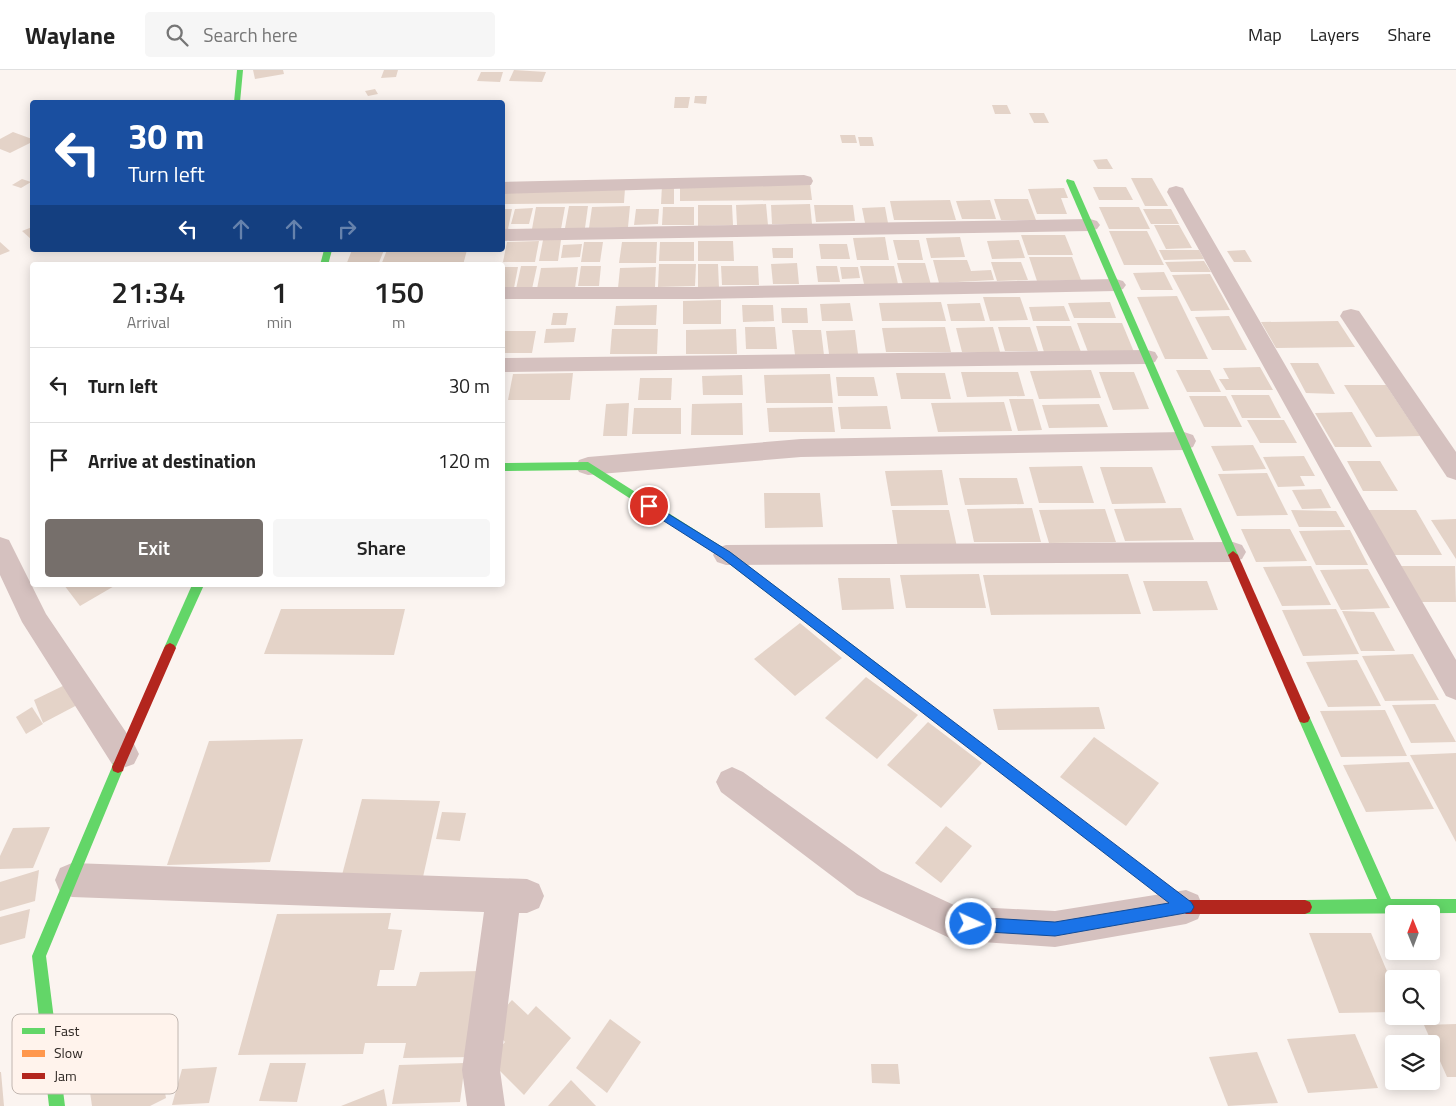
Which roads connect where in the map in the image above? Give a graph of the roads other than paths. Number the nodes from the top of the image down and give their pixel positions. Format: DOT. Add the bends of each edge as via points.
graph roads {
  1 [pos="240,70"];
  2 [pos="237,100"];
  3 [pos="1070,181"];
  4 [pos="804,182"];
  5 [pos="505,188"];
  6 [pos="1176,192"];
  7 [pos="1090,225"];
  8 [pos="505,236"];
  9 [pos="1116,285"];
  10 [pos="505,293"];
  11 [pos="1351,316"];
  12 [pos="1147,357"];
  13 [pos="505,365"];
  14 [pos="1184,442"];
  15 [pos="588,466"];
  16 [pos="505,467"];
  17 [pos="1456,471"];
  18 [pos="0,547"];
  19 [pos="1232,552"];
  20 [pos="726,555"];
  21 [pos="197,587"];
  22 [pos="1456,687"];
  23 [pos="123,754"];
  24 [pos="732,782"];
  25 [pos="72,880"];
  26 [pos="1387,905"];
  27 [pos="1385,906"];
  28 [pos="1440,906"];
  29 [pos="1456,906"];
  30 [pos="1186,907"];
  31 [pos="47,1014"];
  32 [pos="486,1106"];
  1 -- 2 [label="street"];
  3 -- 7 [label="street"];
  4 -- 5 [label="street"];
  6 -- 22 [label="street"];
  7 -- 8 [label="street"];
  7 -- 9 [label="street"];
  9 -- 10 [label="street" via="698,293"];
  9 -- 12 [label="street"];
  11 -- 17 [label="street"];
  12 -- 13 [label="street"];
  12 -- 14 [label="street"];
  14 -- 15 [label="street" via="801,448"];
  14 -- 19 [label="street"];
  15 -- 16 [label="street"];
  15 -- 20 [label="street"];
  18 -- 23 [label="street" via="36,622"];
  19 -- 20 [label="street"];
  19 -- 26 [label="street"];
  20 -- 30 [label="street"];
  21 -- 23 [label="street"];
  23 -- 25 [label="street"];
  24 -- 30 [label="street" via="869,882 954,923 1055,929"];
  25 -- 31 [label="street" via="40,956"];
  25 -- 32 [label="street" via="515,896 481,1070"];
  27 -- 30 [label="street"];
  28 -- 29 [label="street"];
}
